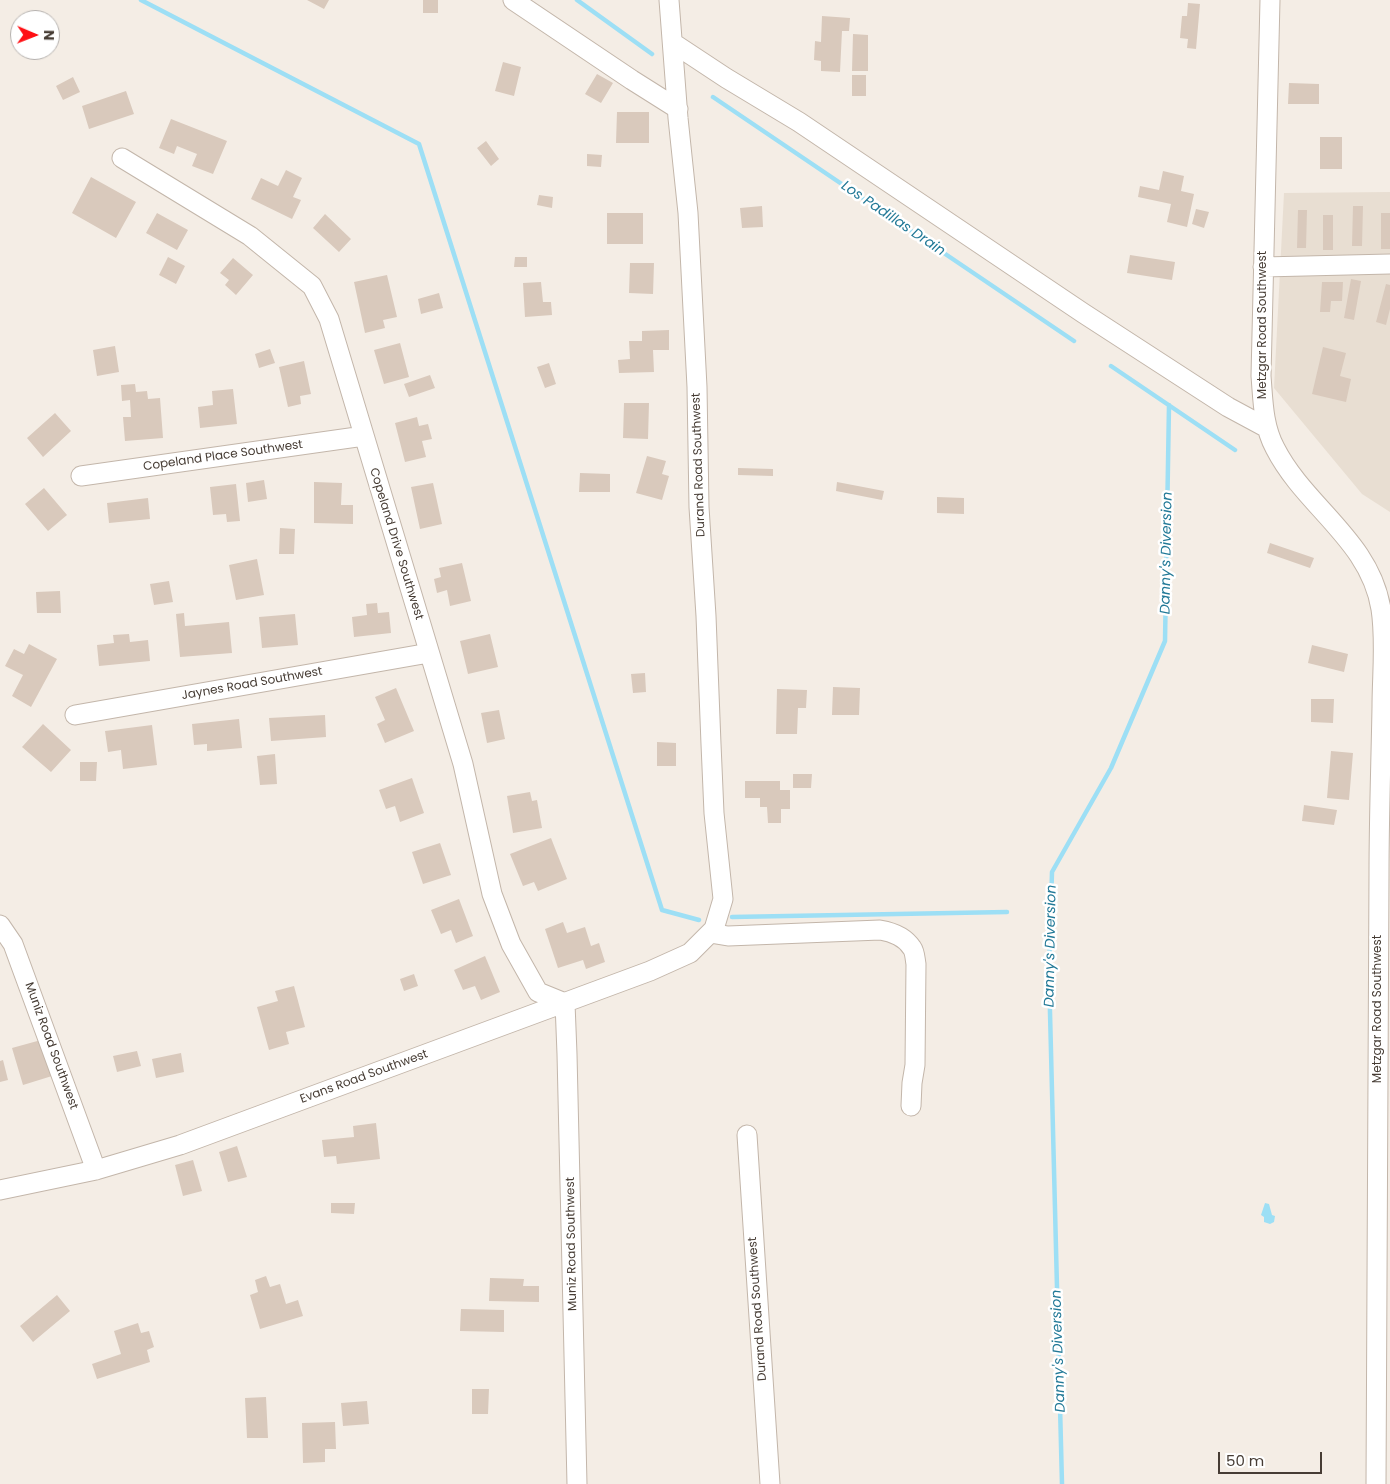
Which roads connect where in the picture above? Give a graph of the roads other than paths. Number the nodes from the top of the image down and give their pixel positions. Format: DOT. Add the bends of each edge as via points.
graph roads {
  1 [pos="513,0"];
  2 [pos="669,0"];
  3 [pos="1270,0"];
  4 [pos="673,43"];
  5 [pos="678,109"];
  6 [pos="122,158"];
  7 [pos="1390,264"];
  8 [pos="1263,267"];
  9 [pos="1267,428"];
  10 [pos="364,436"];
  11 [pos="81,476"];
  12 [pos="429,653"];
  13 [pos="75,715"];
  14 [pos="1386,751"];
  15 [pos="0,925"];
  16 [pos="712,931"];
  17 [pos="565,1003"];
  18 [pos="911,1106"];
  19 [pos="747,1135"];
  20 [pos="96,1170"];
  21 [pos="0,1190"];
  22 [pos="577,1484"];
  23 [pos="770,1484"];
  24 [pos="1376,1484"];
  1 -- 5 [label="street"];
  2 -- 4 [label="street, Durand Road Southwest"];
  3 -- 8 [label="street, Metzgar Road Southwest"];
  4 -- 5 [label="street, Durand Road Southwest"];
  4 -- 9 [label="street" via="1228,407"];
  5 -- 16 [label="street, Durand Road Southwest" via="690,232 710,744 723,899"];
  6 -- 10 [label="street, Copeland Drive Southwest" via="250,236 312,286 329,319"];
  7 -- 8 [label="street"];
  8 -- 9 [label="street, Metzgar Road Southwest" via="1261,376"];
  9 -- 14 [label="street, Metzgar Road Southwest" via="1294,478 1353,545 1374,583 1383,629"];
  10 -- 11 [label="street, Copeland Place Southwest"];
  10 -- 12 [label="street, Copeland Drive Southwest"];
  12 -- 13 [label="street, Jaynes Road Southwest"];
  12 -- 17 [label="street, Copeland Drive Southwest" via="463,764 492,894 511,944 538,992"];
  14 -- 24 [label="street, Metzgar Road Southwest" via="1379,847"];
  15 -- 20 [label="street, Muniz Road Southwest" via="13,944"];
  16 -- 17 [label="street, Evans Road Southwest" via="690,953"];
  16 -- 18 [label="street" via="728,936 880,930 903,939 913,949 916,964 915,1065"];
  17 -- 20 [label="street, Evans Road Southwest" via="180,1145"];
  17 -- 22 [label="street, Muniz Road Southwest"];
  19 -- 23 [label="street, Durand Road Southwest"];
  20 -- 21 [label="street, Evans Road Southwest"];
}
